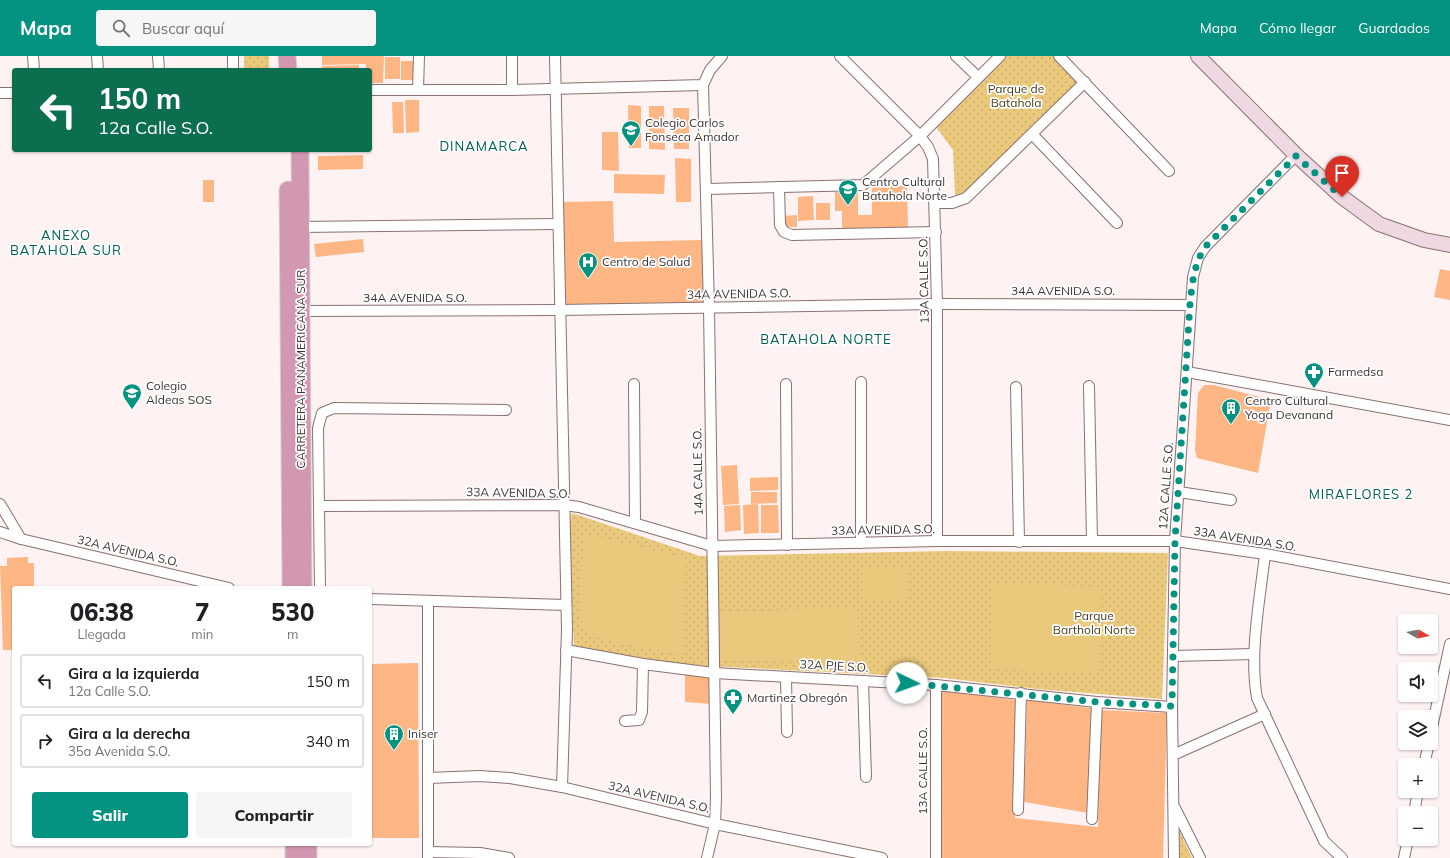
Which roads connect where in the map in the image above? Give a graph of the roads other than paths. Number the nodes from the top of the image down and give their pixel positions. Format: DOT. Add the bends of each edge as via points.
graph roads {
  1 [pos="33,56"];
  2 [pos="97,56"];
  3 [pos="158,56"];
  4 [pos="233,56"];
  5 [pos="287,56"];
  6 [pos="299,56"];
  7 [pos="418,56"];
  8 [pos="512,56"];
  9 [pos="555,56"];
  10 [pos="722,56"];
  11 [pos="840,56"];
  12 [pos="956,56"];
  13 [pos="1000,56"];
  14 [pos="1059,56"];
  15 [pos="1198,56"];
  16 [pos="34,68"];
  17 [pos="98,68"];
  18 [pos="158,68"];
  19 [pos="233,68"];
  20 [pos="288,68"];
  21 [pos="299,68"];
  22 [pos="978,77"];
  23 [pos="1085,82"];
  24 [pos="703,85"];
  25 [pos="555,88"];
  26 [pos="372,90"];
  27 [pos="418,90"];
  28 [pos="512,90"];
  29 [pos="0,93"];
  30 [pos="12,93"];
  31 [pos="1032,134"];
  32 [pos="920,136"];
  33 [pos="288,152"];
  34 [pos="300,152"];
  35 [pos="1296,156"];
  36 [pos="1169,171"];
  37 [pos="779,187"];
  38 [pos="707,189"];
  39 [pos="935,203"];
  40 [pos="1117,223"];
  41 [pos="558,224"];
  42 [pos="300,227"];
  43 [pos="936,232"];
  44 [pos="1450,245"];
  45 [pos="937,304"];
  46 [pos="1190,304"];
  47 [pos="709,307"];
  48 [pos="559,310"];
  49 [pos="295,312"];
  50 [pos="1187,372"];
  51 [pos="861,382"];
  52 [pos="634,384"];
  53 [pos="786,384"];
  54 [pos="1016,386"];
  55 [pos="1089,386"];
  56 [pos="506,410"];
  57 [pos="1450,420"];
  58 [pos="1179,492"];
  59 [pos="1231,500"];
  60 [pos="0,504"];
  61 [pos="564,505"];
  62 [pos="319,506"];
  63 [pos="635,523"];
  64 [pos="0,532"];
  65 [pos="21,539"];
  66 [pos="937,541"];
  67 [pos="1175,541"];
  68 [pos="1019,542"];
  69 [pos="1092,542"];
  70 [pos="861,543"];
  71 [pos="786,545"];
  72 [pos="712,546"];
  73 [pos="1265,554"];
  74 [pos="221,586"];
  75 [pos="291,586"];
  76 [pos="303,586"];
  77 [pos="320,586"];
  78 [pos="1450,589"];
  79 [pos="372,599"];
  80 [pos="428,602"];
  81 [pos="566,605"];
  82 [pos="1450,644"];
  83 [pos="566,650"];
  84 [pos="1254,654"];
  85 [pos="1173,656"];
  86 [pos="643,664"];
  87 [pos="714,673"];
  88 [pos="786,677"];
  89 [pos="863,681"];
  90 [pos="936,685"];
  91 [pos="1021,693"];
  92 [pos="1097,702"];
  93 [pos="1172,706"];
  94 [pos="1436,710"];
  95 [pos="1265,714"];
  96 [pos="625,721"];
  97 [pos="787,732"];
  98 [pos="1173,756"];
  99 [pos="866,777"];
  100 [pos="428,778"];
  101 [pos="562,788"];
  102 [pos="1174,805"];
  103 [pos="1018,810"];
  104 [pos="1092,819"];
  105 [pos="715,824"];
  106 [pos="294,846"];
  107 [pos="308,846"];
  108 [pos="1407,846"];
  109 [pos="428,855"];
  110 [pos="294,858"];
  111 [pos="308,858"];
  112 [pos="509,858"];
  113 [pos="707,858"];
  114 [pos="882,858"];
  115 [pos="936,858"];
  116 [pos="1174,858"];
  117 [pos="1200,858"];
  118 [pos="1342,858"];
  119 [pos="1404,858"];
  1 -- 16 [label="street"];
  2 -- 17 [label="street"];
  3 -- 18 [label="street"];
  4 -- 19 [label="street"];
  5 -- 20 [label="highway"];
  6 -- 21 [label="highway"];
  7 -- 27 [label="street"];
  8 -- 28 [label="street"];
  9 -- 25 [label="street"];
  10 -- 24 [label="street" via="710,70"];
  11 -- 32 [label="street, 13A CALLE S.O."];
  12 -- 22 [label="street"];
  13 -- 22 [label="street"];
  14 -- 23 [label="street"];
  15 -- 35 [label="main road"];
  22 -- 32 [label="street"];
  23 -- 31 [label="street"];
  23 -- 36 [label="street"];
  24 -- 25 [label="street"];
  24 -- 38 [label="street, 14A CALLE S.O."];
  25 -- 28 [label="street"];
  25 -- 41 [label="street"];
  26 -- 27 [label="street"];
  27 -- 28 [label="street"];
  29 -- 30 [label="street"];
  31 -- 39 [label="street" via="966,198 952,203"];
  31 -- 40 [label="street"];
  32 -- 37 [label="street" via="863,185"];
  32 -- 39 [label="street, 13A CALLE S.O." via="933,159"];
  33 -- 49 [label="highway, CARRETERA PANAMERICANA SUR"];
  34 -- 42 [label="highway, CARRETERA PANAMERICANA SUR"];
  35 -- 44 [label="main road" via="1342,197 1373,220 1400,232"];
  35 -- 46 [label="street, 12A CALLE S.O." via="1205,247 1196,264"];
  37 -- 38 [label="street"];
  37 -- 43 [label="street" via="780,225 784,232 792,235"];
  38 -- 47 [label="street, 14A CALLE S.O."];
  39 -- 43 [label="street, 13A CALLE S.O."];
  41 -- 42 [label="street"];
  41 -- 48 [label="street"];
  42 -- 49 [label="highway, CARRETERA PANAMERICANA SUR"];
  43 -- 45 [label="street, 13A CALLE S.O."];
  45 -- 46 [label="street, 34A AVENIDA S.O."];
  45 -- 47 [label="street, 34A AVENIDA S.O."];
  45 -- 66 [label="street, 13A CALLE S.O."];
  46 -- 50 [label="street, 12A CALLE S.O."];
  47 -- 48 [label="street, 34A AVENIDA S.O."];
  47 -- 72 [label="street, 14A CALLE S.O."];
  48 -- 49 [label="street, 34A AVENIDA S.O."];
  48 -- 61 [label="street"];
  49 -- 75 [label="highway, CARRETERA PANAMERICANA SUR"];
  49 -- 76 [label="highway, CARRETERA PANAMERICANA SUR"];
  50 -- 57 [label="street"];
  50 -- 58 [label="street, 12A CALLE S.O."];
  51 -- 70 [label="street"];
  52 -- 63 [label="street"];
  53 -- 71 [label="street"];
  54 -- 68 [label="street"];
  55 -- 69 [label="street"];
  56 -- 62 [label="street" via="334,408 322,413 318,428"];
  58 -- 59 [label="street"];
  58 -- 67 [label="street, 12A CALLE S.O."];
  60 -- 65 [label="street"];
  61 -- 62 [label="street, 33A AVENIDA S.O."];
  61 -- 63 [label="street, 33A AVENIDA S.O."];
  61 -- 81 [label="street"];
  62 -- 77 [label="street"];
  63 -- 72 [label="street, 33A AVENIDA S.O."];
  64 -- 65 [label="street, 32A AVENIDA S.O."];
  65 -- 74 [label="street, 32A AVENIDA S.O."];
  66 -- 68 [label="street, 33A AVENIDA S.O."];
  66 -- 70 [label="street, 33A AVENIDA S.O."];
  67 -- 69 [label="street, 33A AVENIDA S.O."];
  67 -- 73 [label="street, 33A AVENIDA S.O."];
  67 -- 85 [label="street, 12A CALLE S.O."];
  68 -- 69 [label="street, 33A AVENIDA S.O."];
  70 -- 71 [label="street, 33A AVENIDA S.O."];
  71 -- 72 [label="street, 33A AVENIDA S.O."];
  72 -- 87 [label="street, 14A CALLE S.O."];
  73 -- 78 [label="street, 33A AVENIDA S.O."];
  73 -- 84 [label="street"];
  79 -- 80 [label="street"];
  80 -- 81 [label="street"];
  80 -- 100 [label="street"];
  81 -- 83 [label="street"];
  82 -- 94 [label="street"];
  83 -- 86 [label="street, 32A PJE S.O."];
  83 -- 101 [label="street"];
  84 -- 85 [label="street"];
  84 -- 95 [label="street" via="1254,682 1257,698"];
  85 -- 93 [label="street, 12A CALLE S.O."];
  86 -- 87 [label="street, 32A PJE S.O."];
  86 -- 96 [label="street" via="642,712 639,720"];
  87 -- 88 [label="street, 32A PJE S.O."];
  87 -- 105 [label="street, 14A CALLE S.O."];
  88 -- 89 [label="street, 32A PJE S.O."];
  88 -- 97 [label="street"];
  89 -- 90 [label="street, 32A PJE S.O."];
  89 -- 99 [label="street"];
  90 -- 91 [label="street, 32A PJE S.O."];
  90 -- 115 [label="street, 13A CALLE S.O."];
  91 -- 92 [label="street, 32A PJE S.O."];
  91 -- 103 [label="street"];
  92 -- 93 [label="street, 32A PJE S.O."];
  92 -- 104 [label="street"];
  93 -- 98 [label="street, 12A CALLE S.O."];
  95 -- 98 [label="street"];
  95 -- 118 [label="street" via="1324,841"];
  98 -- 102 [label="street, 12A CALLE S.O."];
  100 -- 101 [label="street, 32A AVENIDA S.O." via="510,778"];
  100 -- 109 [label="street"];
  101 -- 105 [label="street, 32A AVENIDA S.O."];
  102 -- 116 [label="street, 12A CALLE S.O."];
  102 -- 117 [label="street"];
  105 -- 113 [label="street, 14A CALLE S.O."];
  105 -- 114 [label="street, 32A AVENIDA S.O."];
  106 -- 110 [label="highway"];
  107 -- 111 [label="highway"];
  108 -- 119 [label="street"];
  109 -- 112 [label="street" via="480,854"];
}
